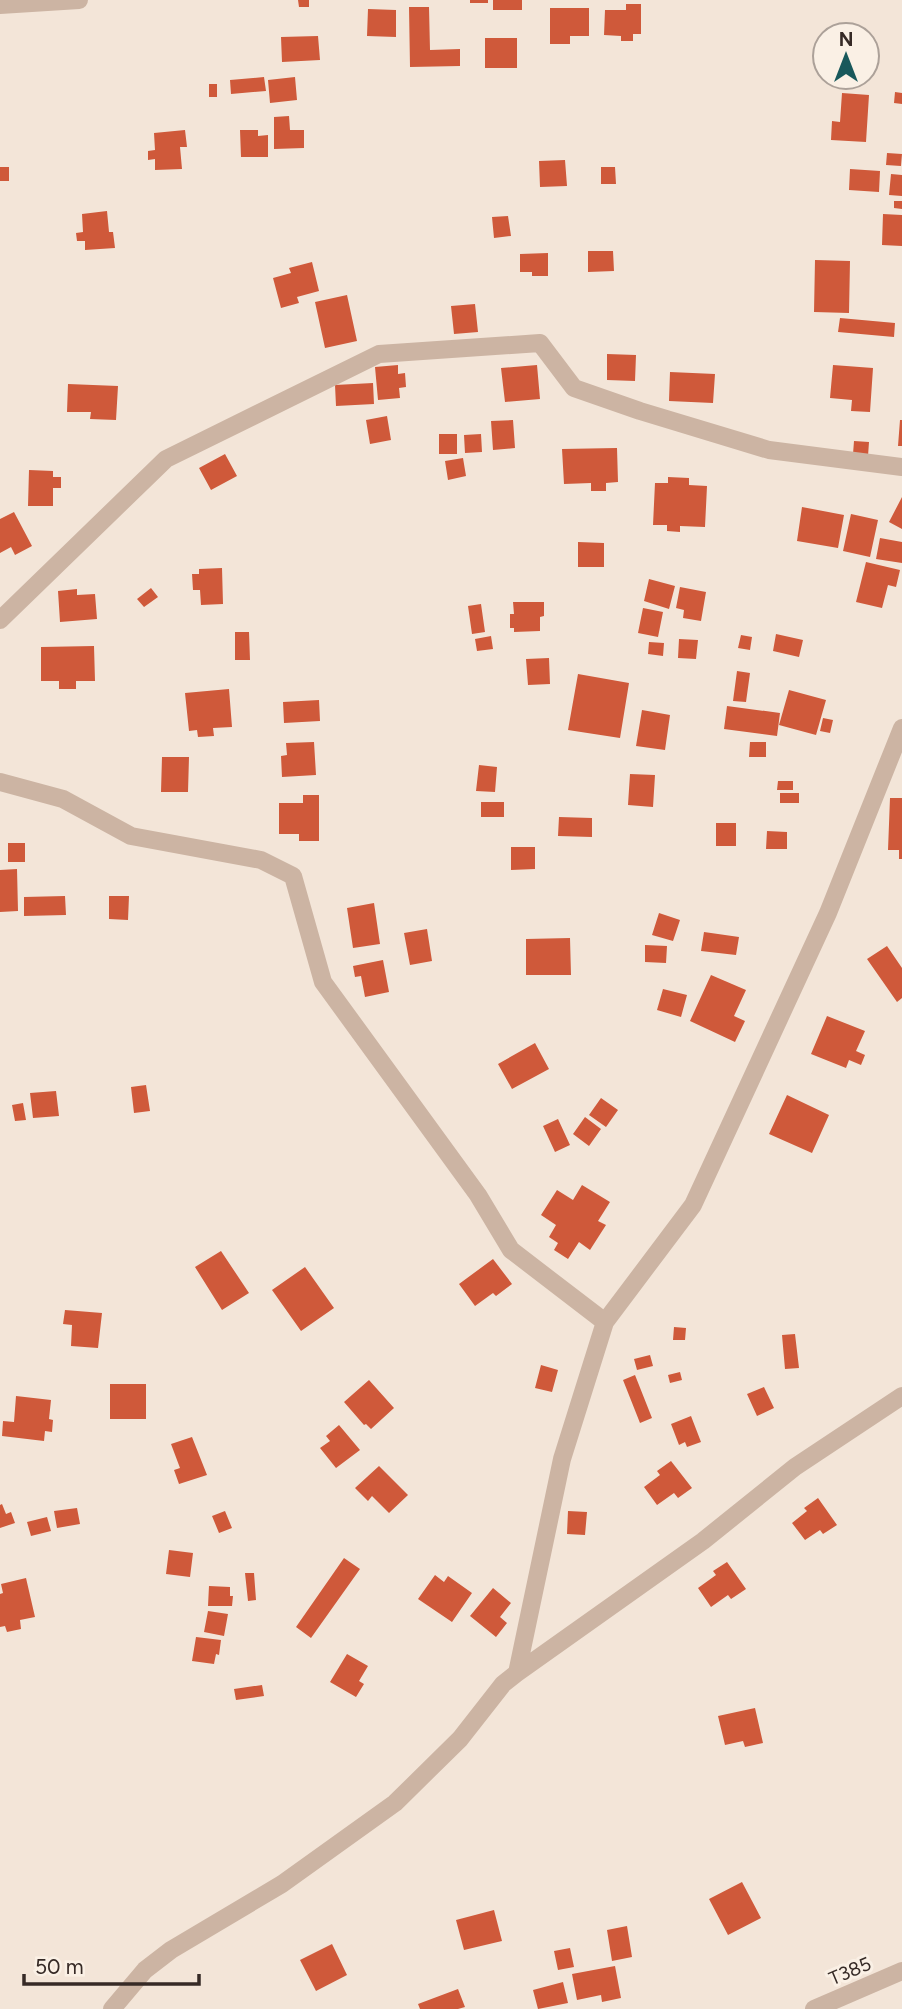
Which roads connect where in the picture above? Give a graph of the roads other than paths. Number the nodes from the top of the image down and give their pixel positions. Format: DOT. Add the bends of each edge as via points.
graph roads {
  1 [pos="79,0"];
  2 [pos="0,5"];
  3 [pos="902,467"];
  4 [pos="0,620"];
  5 [pos="902,729"];
  6 [pos="0,782"];
  7 [pos="605,1322"];
  8 [pos="902,1396"];
  9 [pos="517,1672"];
  10 [pos="902,1971"];
  11 [pos="112,2009"];
  12 [pos="814,2009"];
  1 -- 2 [label="street"];
  3 -- 4 [label="street" via="769,450 640,411 574,388 540,343 379,354 166,459"];
  5 -- 7 [label="street" via="828,913 693,1205"];
  6 -- 7 [label="street" via="63,799 131,836 261,860 293,876 323,982 478,1195 511,1250"];
  7 -- 9 [label="street" via="562,1460"];
  8 -- 9 [label="street" via="795,1467 703,1542"];
  9 -- 11 [label="street" via="460,1739 395,1803 282,1884 171,1950 145,1970"];
  10 -- 12 [label="street, T385 / T385"];
}
